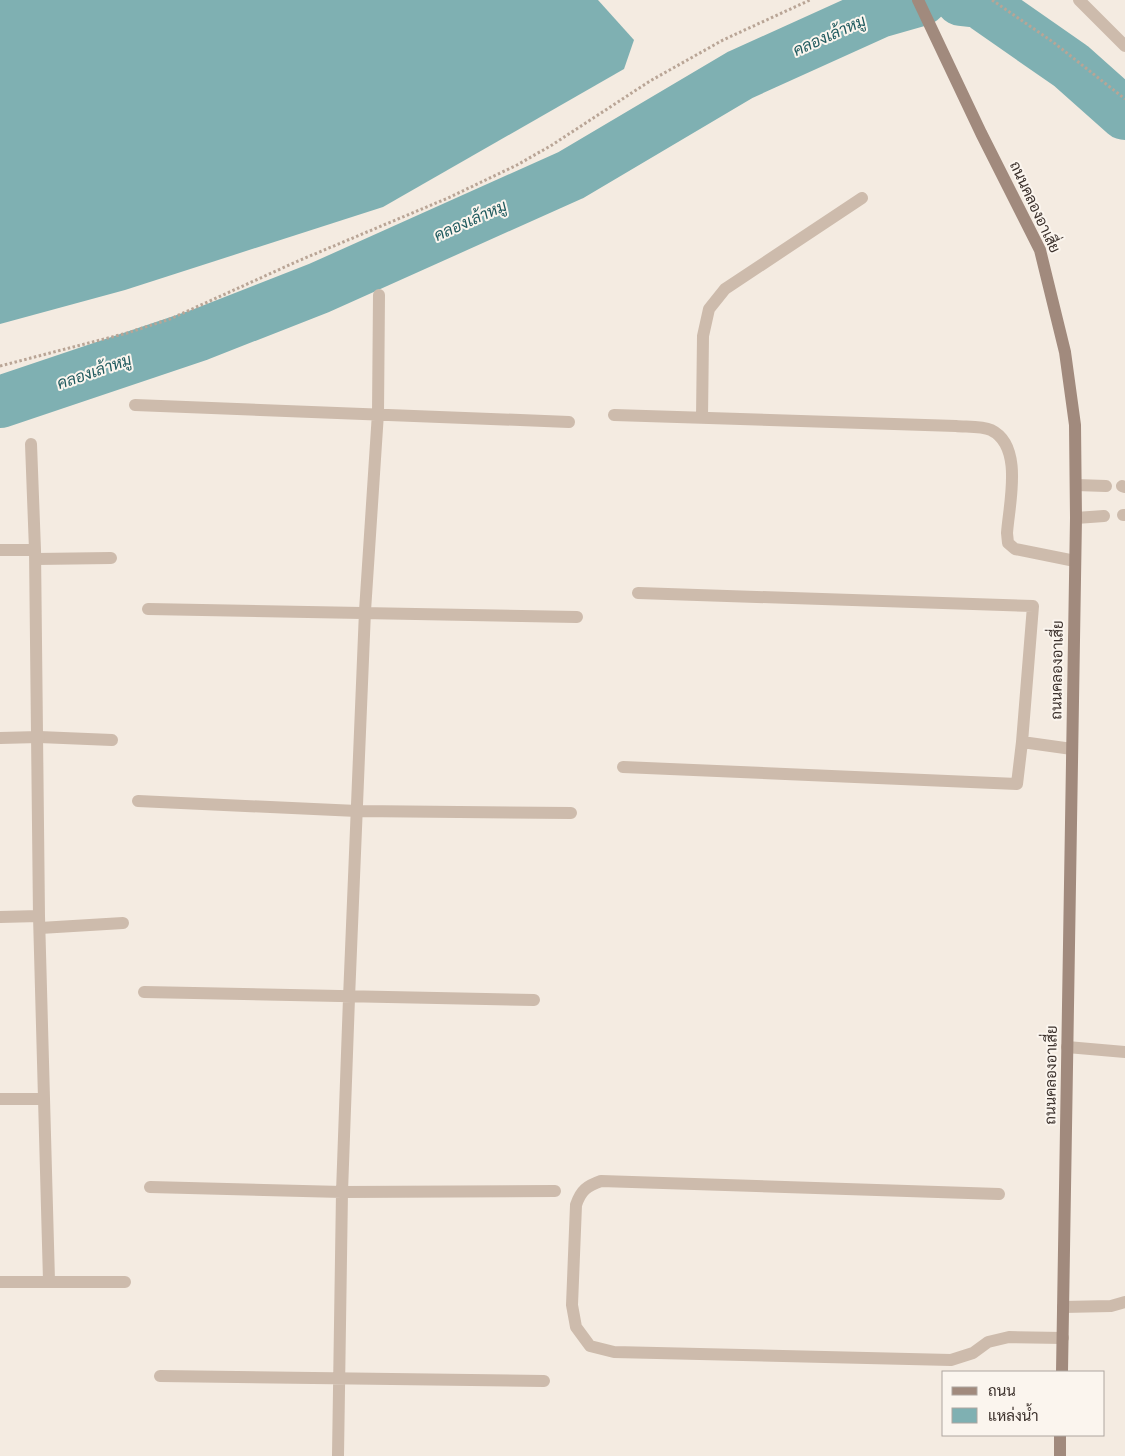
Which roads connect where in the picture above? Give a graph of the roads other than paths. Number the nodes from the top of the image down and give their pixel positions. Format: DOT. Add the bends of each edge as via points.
graph roads {
  1 [pos="918,0"];
  2 [pos="1080,0"];
  3 [pos="1125,46"];
  4 [pos="862,198"];
  5 [pos="379,295"];
  6 [pos="135,405"];
  7 [pos="378,413"];
  8 [pos="614,415"];
  9 [pos="702,418"];
  10 [pos="569,422"];
  11 [pos="31,444"];
  12 [pos="1076,485"];
  13 [pos="1106,486"];
  14 [pos="1104,516"];
  15 [pos="1076,518"];
  16 [pos="0,550"];
  17 [pos="36,555"];
  18 [pos="111,558"];
  19 [pos="1075,561"];
  20 [pos="638,593"];
  21 [pos="148,609"];
  22 [pos="365,611"];
  23 [pos="577,617"];
  24 [pos="39,737"];
  25 [pos="0,738"];
  26 [pos="112,740"];
  27 [pos="1022,742"];
  28 [pos="1072,748"];
  29 [pos="623,767"];
  30 [pos="138,801"];
  31 [pos="357,811"];
  32 [pos="571,813"];
  33 [pos="0,918"];
  34 [pos="39,922"];
  35 [pos="123,923"];
  36 [pos="144,992"];
  37 [pos="349,998"];
  38 [pos="534,1000"];
  39 [pos="1067,1047"];
  40 [pos="1125,1052"];
  41 [pos="0,1099"];
  42 [pos="44,1099"];
  43 [pos="150,1186"];
  44 [pos="555,1191"];
  45 [pos="342,1192"];
  46 [pos="999,1194"];
  47 [pos="0,1282"];
  48 [pos="49,1282"];
  49 [pos="125,1282"];
  50 [pos="1125,1302"];
  51 [pos="1063,1307"];
  52 [pos="1063,1338"];
  53 [pos="1062,1371"];
  54 [pos="160,1376"];
  55 [pos="340,1377"];
  56 [pos="544,1381"];
  57 [pos="1060,1436"];
  58 [pos="338,1456"];
  59 [pos="1060,1456"];
  1 -- 12 [label="street, ถนนคลองอาเสี่ย" via="1040,250 1065,352 1075,424"];
  2 -- 3 [label="street"];
  4 -- 9 [label="street" via="725,289 709,309 703,336"];
  5 -- 7 [label="street"];
  6 -- 7 [label="street"];
  7 -- 10 [label="street"];
  7 -- 22 [label="street"];
  8 -- 9 [label="street"];
  9 -- 19 [label="street" via="956,426 991,430 1004,441 1013,461 1008,543 1014,549"];
  11 -- 17 [label="street"];
  12 -- 13 [label="street"];
  12 -- 15 [label="street, ถนนคลองอาเสี่ย"];
  14 -- 15 [label="street"];
  15 -- 19 [label="street, ถนนคลองอาเสี่ย"];
  16 -- 17 [label="street"];
  17 -- 18 [label="street"];
  17 -- 24 [label="street"];
  19 -- 28 [label="street, ถนนคลองอาเสี่ย"];
  20 -- 27 [label="street" via="1033,606"];
  21 -- 22 [label="street"];
  22 -- 23 [label="street"];
  22 -- 31 [label="street"];
  24 -- 25 [label="street"];
  24 -- 26 [label="street"];
  24 -- 34 [label="street"];
  27 -- 28 [label="street"];
  27 -- 29 [label="street" via="1017,784"];
  28 -- 39 [label="street, ถนนคลองอาเสี่ย"];
  30 -- 31 [label="street"];
  31 -- 32 [label="street"];
  31 -- 37 [label="street"];
  33 -- 34 [label="street"];
  34 -- 35 [label="street"];
  34 -- 42 [label="street"];
  36 -- 37 [label="street"];
  37 -- 38 [label="street"];
  37 -- 45 [label="street"];
  39 -- 40 [label="street"];
  39 -- 51 [label="street, ถนนคลองอาเสี่ย"];
  41 -- 42 [label="street"];
  42 -- 48 [label="street"];
  43 -- 45 [label="street"];
  44 -- 45 [label="street"];
  45 -- 55 [label="street"];
  46 -- 52 [label="street" via="601,1181 587,1186 576,1204 572,1305 576,1327 590,1346 614,1352 941,1360 973,1353 988,1342 1009,1337"];
  47 -- 48 [label="street"];
  48 -- 49 [label="street"];
  50 -- 51 [label="street" via="1111,1306"];
  51 -- 52 [label="street, ถนนคลองอาเสี่ย"];
  52 -- 53 [label="street, ถนนคลองอาเสี่ย"];
  54 -- 55 [label="street"];
  55 -- 56 [label="street"];
  55 -- 58 [label="street"];
  57 -- 59 [label="street"];
}
